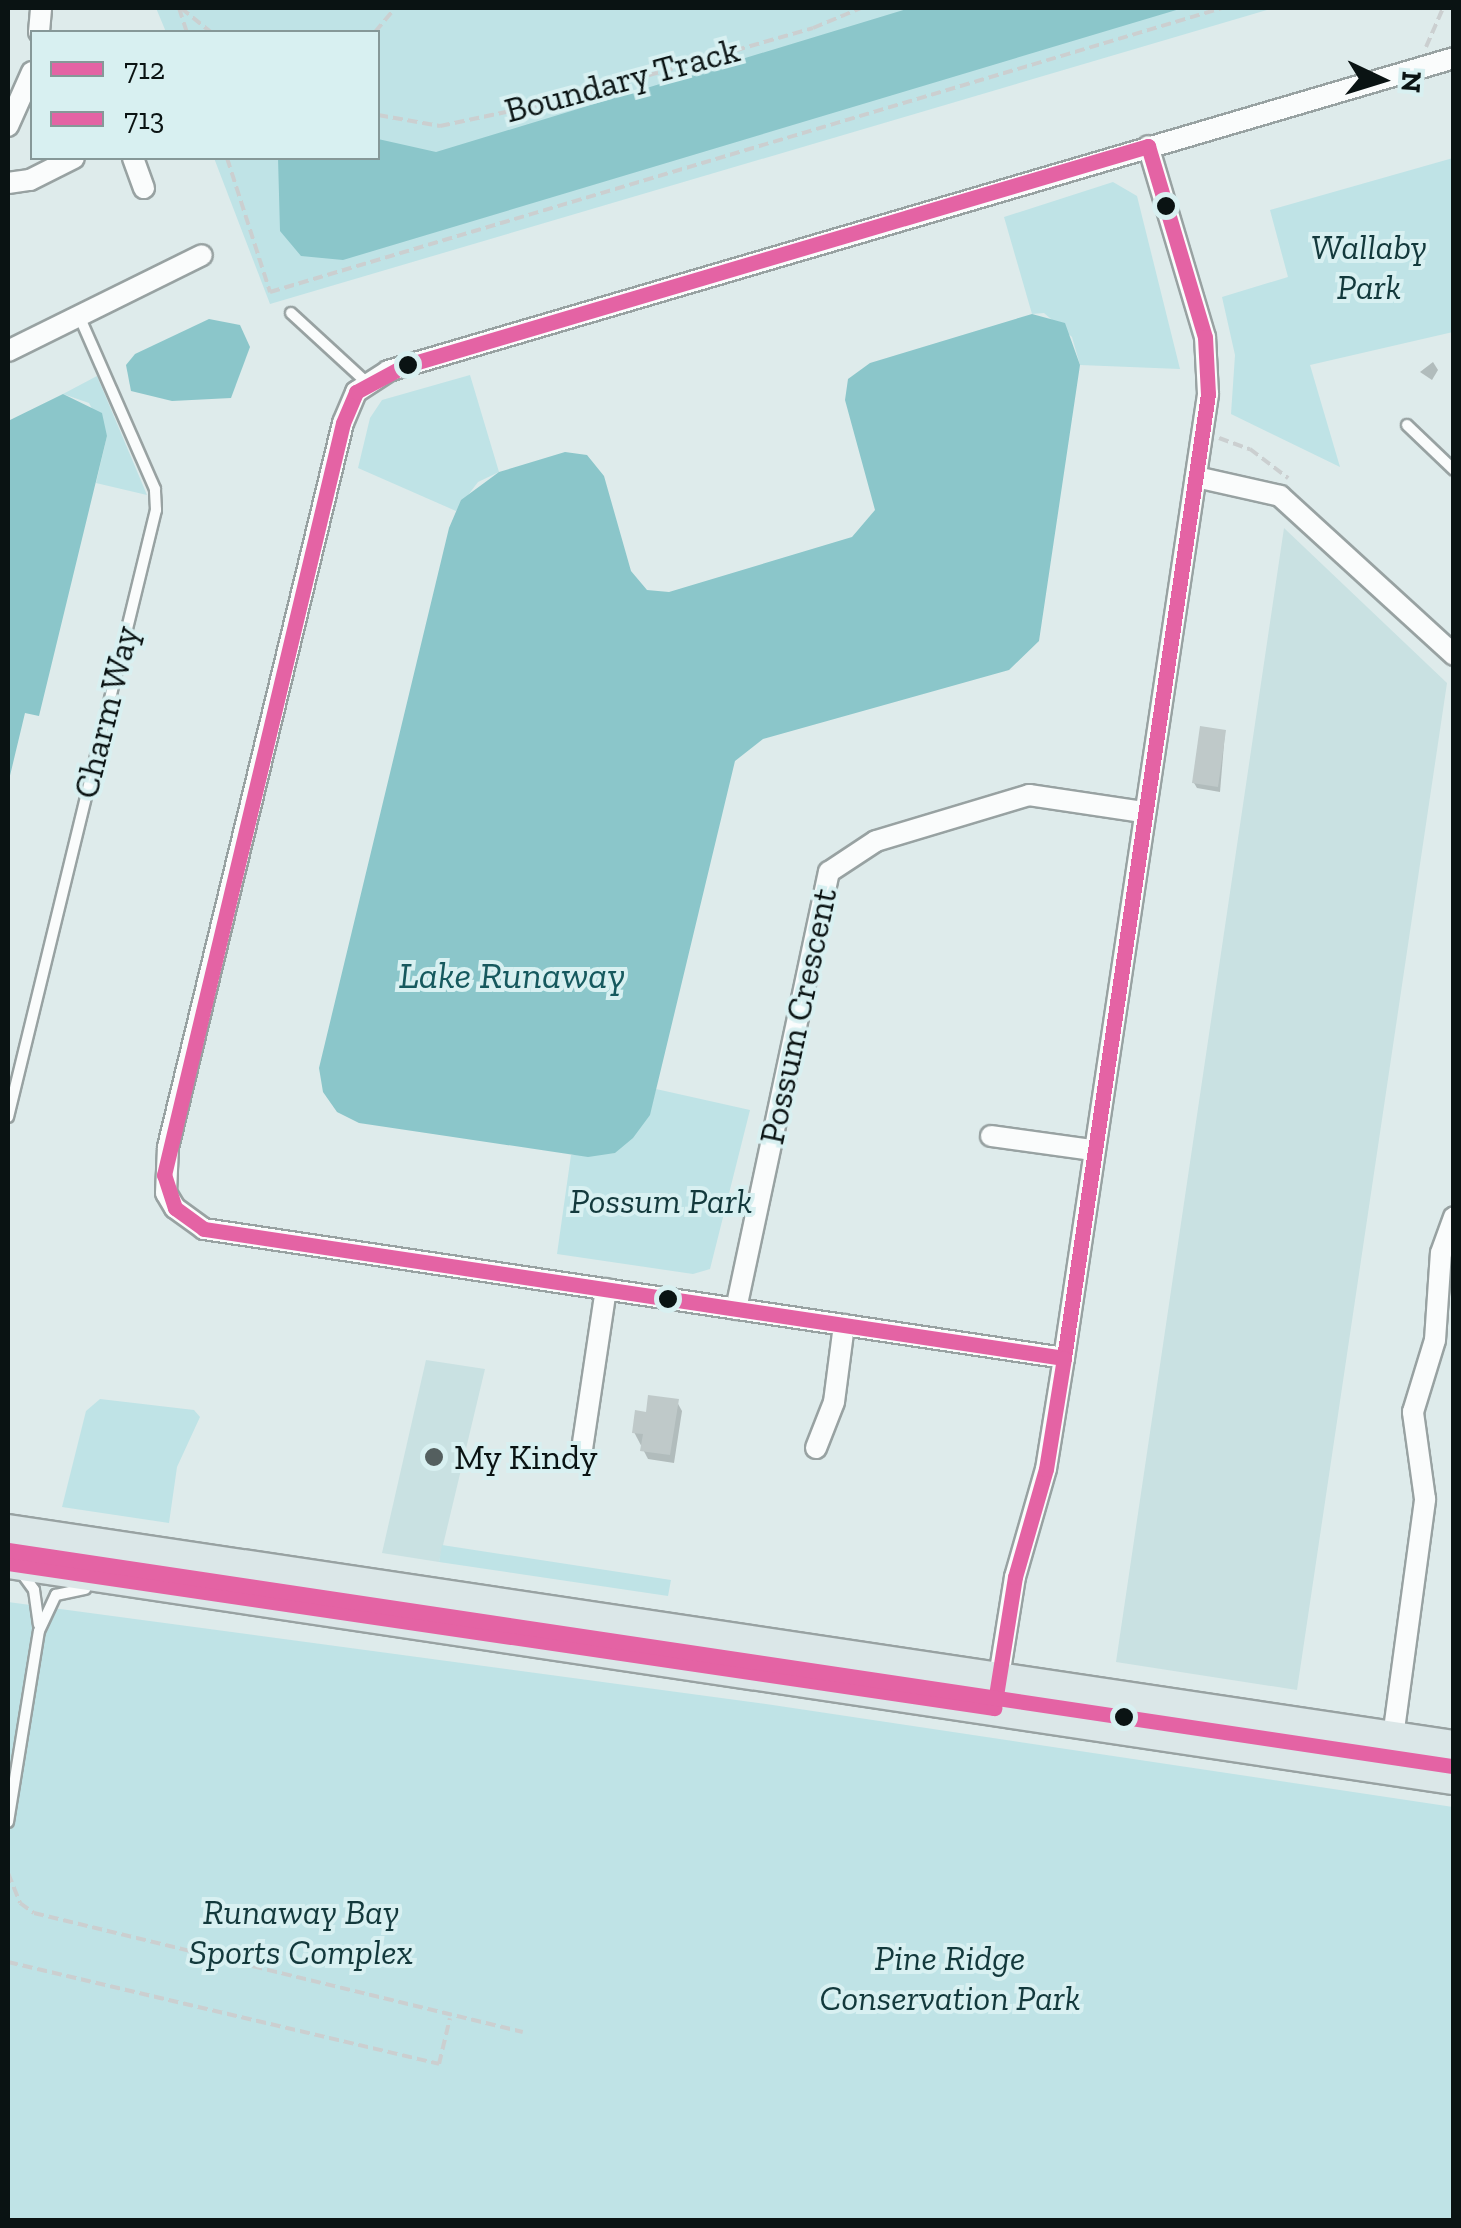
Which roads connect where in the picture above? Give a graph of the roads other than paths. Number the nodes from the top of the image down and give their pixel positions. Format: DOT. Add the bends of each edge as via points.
graph roads {
  1 [pos="1454,58"];
  2 [pos="30,76"];
  3 [pos="8,126"];
  4 [pos="1148,146"];
  5 [pos="70,160"];
  6 [pos="134,160"];
  7 [pos="8,183"];
  8 [pos="144,188"];
  9 [pos="202,255"];
  10 [pos="291,312"];
  11 [pos="79,316"];
  12 [pos="8,351"];
  13 [pos="366,382"];
  14 [pos="1406,424"];
  15 [pos="1454,470"];
  16 [pos="1196,477"];
  17 [pos="1454,655"];
  18 [pos="1143,812"];
  19 [pos="8,1118"];
  20 [pos="992,1136"];
  21 [pos="1092,1150"];
  22 [pos="1454,1217"];
  23 [pos="606,1289"];
  24 [pos="736,1309"];
  25 [pos="844,1325"];
  26 [pos="1064,1358"];
  27 [pos="816,1448"];
  28 [pos="582,1456"];
  29 [pos="8,1530"];
  30 [pos="9,1564"];
  31 [pos="165,1587"];
  32 [pos="39,1631"];
  33 [pos="998,1677"];
  34 [pos="994,1708"];
  35 [pos="1392,1736"];
  36 [pos="1454,1746"];
  37 [pos="1454,1778"];
  38 [pos="8,1822"];
  1 -- 4 [label="street"];
  2 -- 3 [label="street"];
  4 -- 13 [label="street"];
  4 -- 16 [label="street" via="1208,356"];
  5 -- 7 [label="street"];
  6 -- 8 [label="street"];
  9 -- 11 [label="street"];
  10 -- 13 [label="lane"];
  11 -- 12 [label="street"];
  11 -- 19 [label="lane, Charm Way" via="155,489 156,510"];
  13 -- 23 [label="street" via="344,424 168,1147 166,1193 182,1217 204,1229"];
  14 -- 15 [label="lane"];
  16 -- 17 [label="street" via="1280,496"];
  16 -- 18 [label="street"];
  18 -- 21 [label="street"];
  18 -- 24 [label="street, Possum Crescent" via="1030,795 876,842 829,872"];
  20 -- 21 [label="street"];
  21 -- 26 [label="street"];
  22 -- 35 [label="street" via="1441,1253 1435,1340 1413,1412 1425,1500"];
  23 -- 24 [label="street"];
  23 -- 28 [label="street"];
  24 -- 25 [label="street"];
  25 -- 26 [label="street"];
  25 -- 27 [label="street" via="834,1402"];
  26 -- 33 [label="street"];
  29 -- 33 [label="main road"];
  30 -- 31 [label="main road"];
  30 -- 32 [label="lane" via="32,1584"];
  31 -- 32 [label="lane" via="131,1594 67,1588 56,1595"];
  31 -- 34 [label="main road"];
  32 -- 38 [label="lane"];
  33 -- 34 [label="street"];
  33 -- 35 [label="main road"];
  34 -- 37 [label="main road"];
  35 -- 36 [label="main road"];
}
